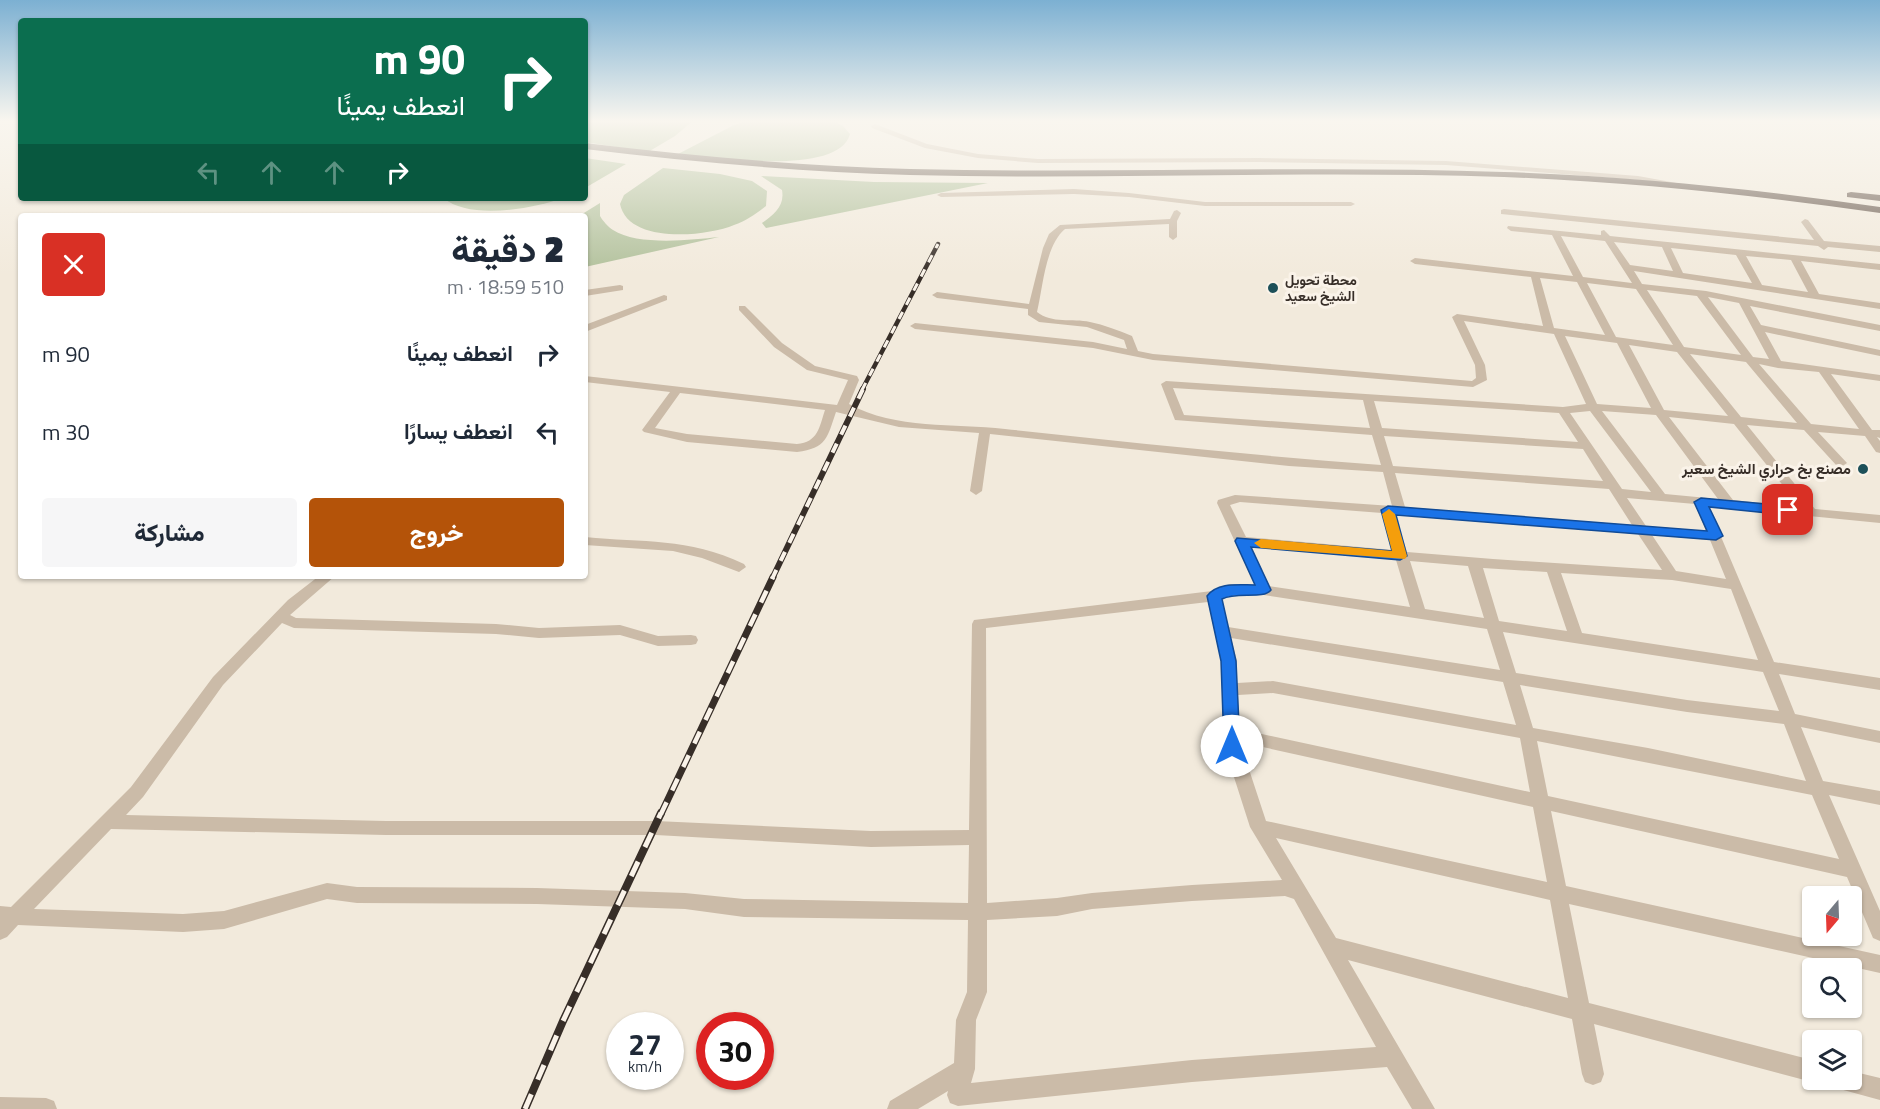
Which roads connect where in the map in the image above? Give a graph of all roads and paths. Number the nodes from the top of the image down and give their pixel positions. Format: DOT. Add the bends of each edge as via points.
graph roads {
  1 [pos="764,172"];
  2 [pos="878,172"];
  3 [pos="1558,172"];
  4 [pos="1678,184"];
  5 [pos="941,195"];
  6 [pos="1787,197"];
  7 [pos="1880,198"];
  8 [pos="1182,202"];
  9 [pos="1350,204"];
  10 [pos="1880,210"];
  11 [pos="1504,212"];
  12 [pos="1880,215"];
  13 [pos="1173,221"];
  14 [pos="1598,221"];
  15 [pos="1805,222"];
  16 [pos="1510,228"];
  17 [pos="1555,233"];
  18 [pos="1173,237"];
  19 [pos="1607,238"];
  20 [pos="1821,243"];
  21 [pos="1665,244"];
  22 [pos="1880,249"];
  23 [pos="1739,251"];
  24 [pos="1794,257"];
  25 [pos="1415,261"];
  26 [pos="1835,261"];
  27 [pos="1626,267"];
  28 [pos="1880,267"];
  29 [pos="1535,275"];
  30 [pos="1679,275"];
  31 [pos="1581,280"];
  32 [pos="1639,287"];
  33 [pos="620,288"];
  34 [pos="1759,288"];
  35 [pos="588,293"];
  36 [pos="1700,293"];
  37 [pos="937,295"];
  38 [pos="1815,296"];
  39 [pos="664,298"];
  40 [pos="1744,303"];
  41 [pos="1880,306"];
  42 [pos="1033,307"];
  43 [pos="741,308"];
  44 [pos="915,326"];
  45 [pos="1757,327"];
  46 [pos="588,328"];
  47 [pos="1880,328"];
  48 [pos="1553,331"];
  49 [pos="1618,342"];
  50 [pos="1682,351"];
  51 [pos="1880,353"];
  52 [pos="1132,354"];
  53 [pos="1749,360"];
  54 [pos="1778,364"];
  55 [pos="1822,369"];
  56 [pos="1880,378"];
  57 [pos="588,379"];
  58 [pos="677,390"];
  59 [pos="1367,396"];
  60 [pos="1593,407"];
  61 [pos="832,408"];
  62 [pos="852,410"];
  63 [pos="1563,410"];
  64 [pos="1659,412"];
  65 [pos="1735,420"];
  66 [pos="1804,426"];
  67 [pos="985,430"];
  68 [pos="1377,431"];
  69 [pos="1874,433"];
  70 [pos="1586,446"];
  71 [pos="1880,449"];
  72 [pos="1841,463"];
  73 [pos="1389,470"];
  74 [pos="1616,489"];
  75 [pos="976,491"];
  76 [pos="1660,495"];
  77 [pos="1701,502"];
  78 [pos="1728,503"];
  79 [pos="1788,510"];
  80 [pos="1394,511"];
  81 [pos="1812,513"];
  82 [pos="1880,519"];
  83 [pos="1800,525"];
  84 [pos="1643,530"];
  85 [pos="1716,536"];
  86 [pos="588,541"];
  87 [pos="1242,541"];
  88 [pos="1400,556"];
  89 [pos="1474,562"];
  90 [pos="739,567"];
  91 [pos="1553,568"];
  92 [pos="1672,575"];
  93 [pos="324,579"];
  94 [pos="1736,585"];
  95 [pos="1264,590"];
  96 [pos="1214,596"];
  97 [pos="1419,614"];
  98 [pos="281,616"];
  99 [pos="1493,625"];
  100 [pos="1222,631"];
  101 [pos="1576,637"];
  102 [pos="691,640"];
  103 [pos="1767,666"];
  104 [pos="1510,678"];
  105 [pos="1880,684"];
  106 [pos="1232,689"];
  107 [pos="1790,719"];
  108 [pos="1232,734"];
  109 [pos="1527,734"];
  110 [pos="1880,737"];
  111 [pos="1817,788"];
  112 [pos="1880,798"];
  113 [pos="1540,802"];
  114 [pos="109,822"];
  115 [pos="1259,827"];
  116 [pos="979,837"];
  117 [pos="1853,870"];
  118 [pos="1300,892"];
  119 [pos="1560,894"];
  120 [pos="978,912"];
  121 [pos="7,916"];
  122 [pos="0,931"];
  123 [pos="1880,932"];
  124 [pos="1330,945"];
  125 [pos="1880,964"];
  126 [pos="1581,1011"];
  127 [pos="1393,1056"];
  128 [pos="1802,1068"];
  129 [pos="964,1069"];
  130 [pos="1593,1074"];
  131 [pos="1862,1084"];
  132 [pos="1880,1089"];
  133 [pos="958,1102"];
  134 [pos="0,1108"];
  135 [pos="46,1109"];
  136 [pos="898,1109"];
  137 [pos="1424,1109"];
  1 -- 12 [label="highway" via="934,179 1457,179 1563,183 1687,190"];
  2 -- 4 [label="highway" via="1450,173"];
  3 -- 4 [label="street"];
  4 -- 6 [label="highway"];
  5 -- 8 [label="street" via="1065,190"];
  6 -- 7 [label="highway" via="1836,194"];
  6 -- 10 [label="highway"];
  8 -- 9 [label="street"];
  8 -- 13 [label="street"];
  11 -- 14 [label="street"];
  13 -- 18 [label="street"];
  13 -- 42 [label="street" via="1063,227 1052,236 1047,248"];
  14 -- 19 [label="street"];
  14 -- 20 [label="street"];
  15 -- 20 [label="street"];
  16 -- 17 [label="street"];
  17 -- 19 [label="street"];
  17 -- 31 [label="street"];
  19 -- 21 [label="street"];
  19 -- 27 [label="street"];
  20 -- 22 [label="street"];
  20 -- 26 [label="street"];
  21 -- 23 [label="street"];
  21 -- 30 [label="street"];
  23 -- 24 [label="street"];
  23 -- 34 [label="street"];
  24 -- 26 [label="street"];
  24 -- 38 [label="street"];
  25 -- 29 [label="street"];
  26 -- 28 [label="street"];
  27 -- 30 [label="street"];
  27 -- 32 [label="street"];
  29 -- 31 [label="street"];
  29 -- 48 [label="street"];
  30 -- 34 [label="street"];
  31 -- 32 [label="street"];
  31 -- 49 [label="street"];
  32 -- 36 [label="street"];
  32 -- 50 [label="street"];
  33 -- 35 [label="street"];
  34 -- 38 [label="street"];
  36 -- 40 [label="street"];
  36 -- 53 [label="street"];
  37 -- 42 [label="street"];
  38 -- 41 [label="street"];
  39 -- 46 [label="street"];
  40 -- 45 [label="street"];
  40 -- 47 [label="street"];
  42 -- 52 [label="street" via="1036,318 1086,324 1128,338"];
  43 -- 62 [label="street" via="778,345 811,368 852,378 843,405"];
  44 -- 52 [label="street" via="1093,345"];
  45 -- 51 [label="street"];
  45 -- 54 [label="street"];
  48 -- 49 [label="street"];
  48 -- 52 [label="street" via="1457,317 1480,365 1482,380 1473,384"];
  48 -- 60 [label="street"];
  49 -- 50 [label="street"];
  49 -- 64 [label="street"];
  50 -- 53 [label="street"];
  50 -- 65 [label="street"];
  53 -- 54 [label="street"];
  53 -- 66 [label="street"];
  54 -- 55 [label="street"];
  55 -- 56 [label="street"];
  55 -- 69 [label="street"];
  57 -- 58 [label="street"];
  58 -- 61 [label="street"];
  58 -- 61 [label="street" via="648,430 770,447 805,447 812,446 822,435"];
  59 -- 63 [label="street"];
  59 -- 68 [label="street"];
  59 -- 68 [label="street" via="1166,384 1179,418"];
  60 -- 63 [label="street"];
  60 -- 64 [label="street"];
  60 -- 76 [label="street"];
  61 -- 62 [label="street"];
  62 -- 67 [label="street" via="866,417 953,430"];
  63 -- 70 [label="street"];
  64 -- 65 [label="street"];
  64 -- 78 [label="street"];
  65 -- 66 [label="street"];
  65 -- 81 [label="street"];
  66 -- 69 [label="street"];
  66 -- 72 [label="street"];
  67 -- 73 [label="street"];
  67 -- 75 [label="street"];
  68 -- 70 [label="street"];
  68 -- 73 [label="street"];
  69 -- 71 [label="street"];
  70 -- 74 [label="street"];
  73 -- 74 [label="street"];
  73 -- 80 [label="street"];
  74 -- 76 [label="street"];
  74 -- 84 [label="street"];
  76 -- 77 [label="street"];
  77 -- 78 [label="street"];
  77 -- 85 [label="street"];
  78 -- 79 [label="street"];
  79 -- 81 [label="street"];
  79 -- 83 [label="street"];
  80 -- 84 [label="street"];
  80 -- 87 [label="street" via="1239,498 1223,503"];
  80 -- 88 [label="street"];
  81 -- 82 [label="street"];
  84 -- 85 [label="street"];
  84 -- 92 [label="street"];
  85 -- 94 [label="street"];
  86 -- 90 [label="street" via="680,548"];
  87 -- 88 [label="street"];
  87 -- 95 [label="street"];
  88 -- 89 [label="street"];
  88 -- 97 [label="street"];
  89 -- 91 [label="street"];
  89 -- 99 [label="street"];
  91 -- 92 [label="street"];
  91 -- 101 [label="street"];
  92 -- 94 [label="street"];
  93 -- 98 [label="street"];
  94 -- 103 [label="street"];
  95 -- 96 [label="street" via="1230,589"];
  95 -- 97 [label="street"];
  96 -- 100 [label="street"];
  96 -- 116 [label="street" via="979,624"];
  97 -- 99 [label="street"];
  98 -- 102 [label="street" via="294,623 539,633 620,630 658,641"];
  98 -- 114 [label="street" via="218,681 137,792"];
  99 -- 101 [label="street"];
  99 -- 104 [label="street"];
  100 -- 104 [label="street"];
  100 -- 106 [label="street"];
  101 -- 103 [label="street"];
  103 -- 105 [label="street"];
  103 -- 107 [label="street"];
  104 -- 107 [label="street"];
  104 -- 109 [label="street"];
  106 -- 108 [label="street"];
  106 -- 109 [label="street" via="1273,687"];
  107 -- 110 [label="street"];
  107 -- 111 [label="street"];
  108 -- 113 [label="street"];
  108 -- 115 [label="street" via="1232,746"];
  109 -- 111 [label="street"];
  109 -- 113 [label="street"];
  111 -- 112 [label="street"];
  111 -- 117 [label="street"];
  113 -- 117 [label="street"];
  113 -- 119 [label="street"];
  114 -- 116 [label="street" via="657,828 872,839"];
  114 -- 121 [label="street"];
  115 -- 118 [label="street"];
  115 -- 119 [label="street"];
  116 -- 120 [label="street"];
  117 -- 123 [label="street"];
  118 -- 120 [label="street" via="1285,888 1192,892"];
  118 -- 124 [label="street"];
  119 -- 125 [label="street"];
  119 -- 126 [label="street"];
  120 -- 121 [label="street" via="744,908 664,900 357,895 327,891 224,920 183,923"];
  120 -- 129 [label="street" via="977,992 966,1020"];
  121 -- 122 [label="street"];
  124 -- 126 [label="street"];
  124 -- 127 [label="street"];
  126 -- 128 [label="street"];
  126 -- 130 [label="street"];
  127 -- 133 [label="street" via="1191,1071"];
  127 -- 137 [label="street"];
  129 -- 133 [label="street"];
  129 -- 136 [label="street"];
  131 -- 132 [label="street"];
  134 -- 135 [label="street"];
}
